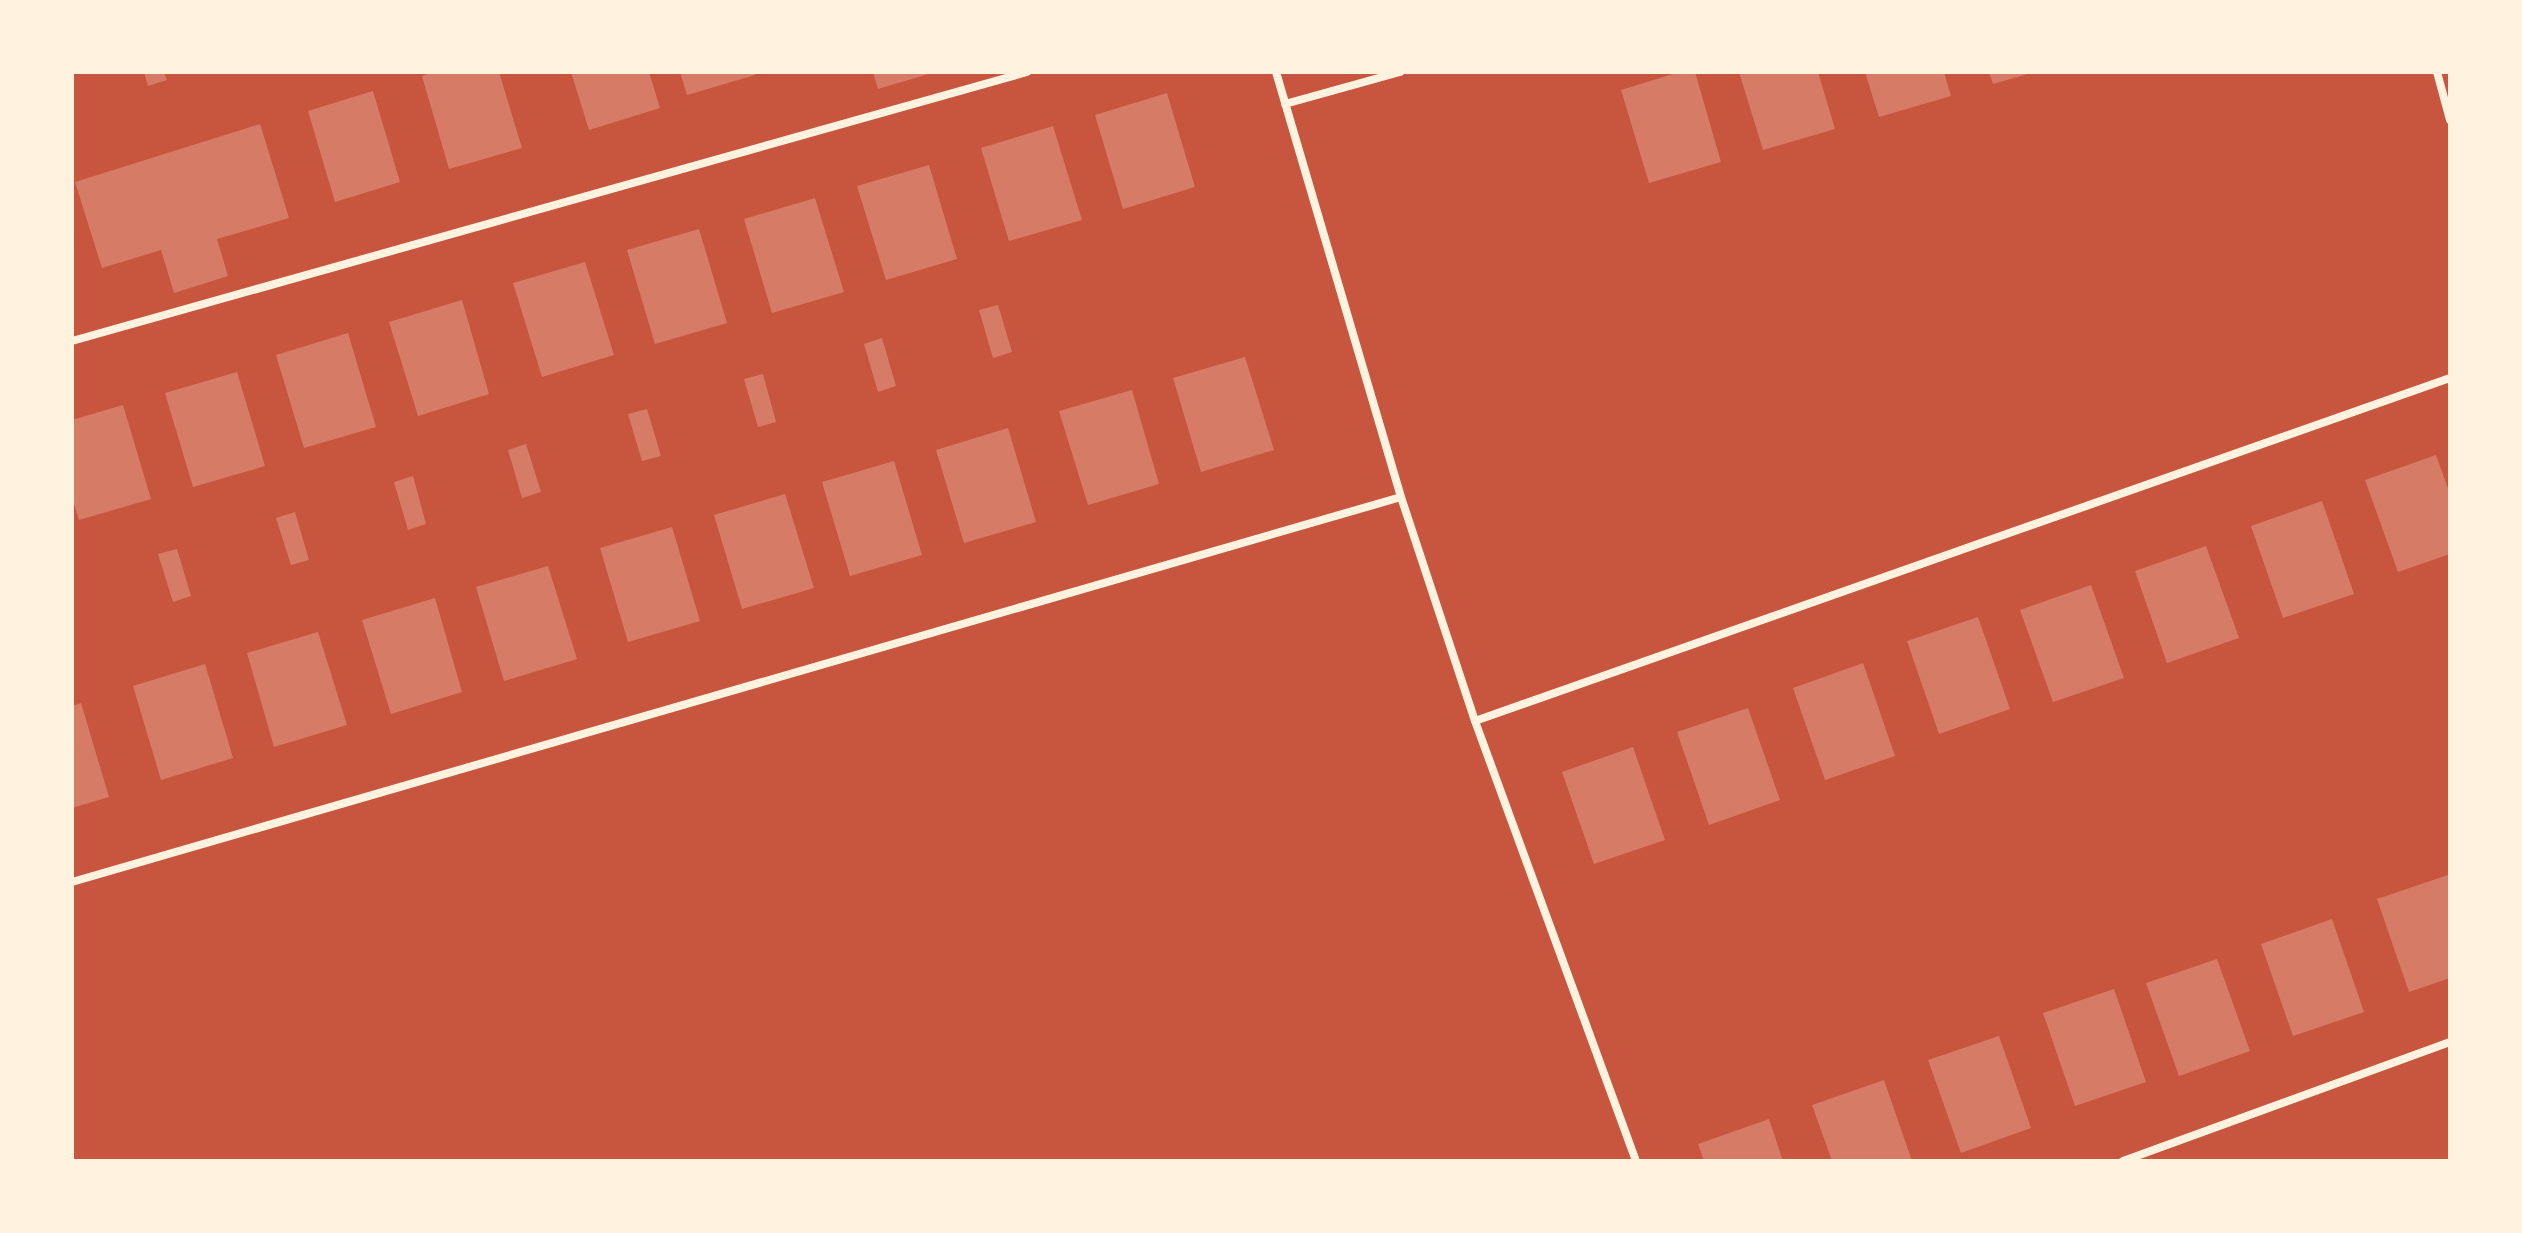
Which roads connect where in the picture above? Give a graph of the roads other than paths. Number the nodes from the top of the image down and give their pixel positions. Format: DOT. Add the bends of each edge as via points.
graph roads {
  1 [pos="1027,72"];
  2 [pos="1276,72"];
  3 [pos="1400,72"];
  4 [pos="2437,72"];
  5 [pos="1285,104"];
  6 [pos="2450,120"];
  7 [pos="72,341"];
  8 [pos="2450,378"];
  9 [pos="1401,497"];
  10 [pos="1475,721"];
  11 [pos="72,882"];
  12 [pos="2450,1042"];
  13 [pos="1636,1161"];
  14 [pos="2123,1161"];
  1 -- 7 [label="street"];
  2 -- 5 [label="street"];
  3 -- 5 [label="street"];
  4 -- 6 [label="street"];
  5 -- 9 [label="street"];
  8 -- 10 [label="street"];
  9 -- 10 [label="street"];
  9 -- 11 [label="street"];
  10 -- 13 [label="street"];
  12 -- 14 [label="street"];
}
